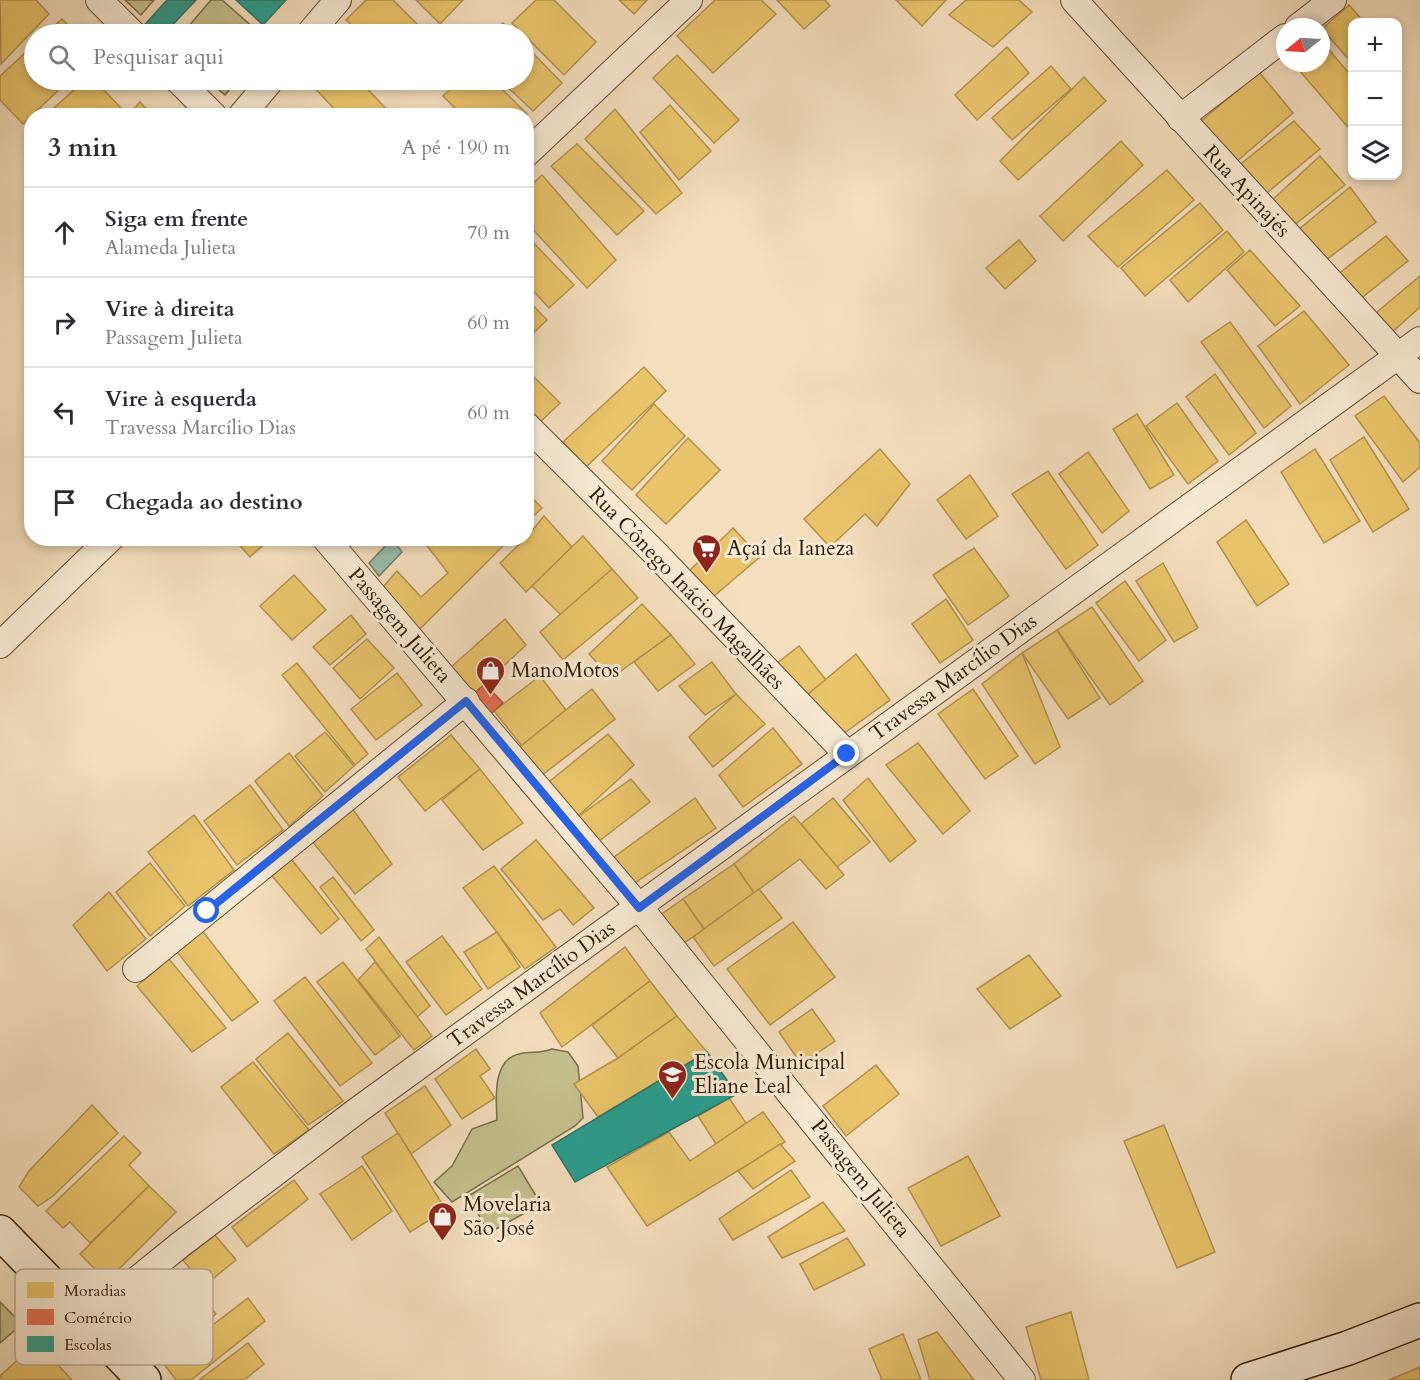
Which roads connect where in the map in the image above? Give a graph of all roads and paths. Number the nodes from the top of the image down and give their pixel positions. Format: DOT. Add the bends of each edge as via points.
graph roads {
  1 [pos="99,0"];
  2 [pos="338,0"];
  3 [pos="689,0"];
  4 [pos="1074,0"];
  5 [pos="1333,0"];
  6 [pos="1310,18"];
  7 [pos="123,24"];
  8 [pos="318,24"];
  9 [pos="1276,44"];
  10 [pos="188,90"];
  11 [pos="263,90"];
  12 [pos="206,108"];
  13 [pos="248,108"];
  14 [pos="1180,118"];
  15 [pos="534,146"];
  16 [pos="1420,340"];
  17 [pos="1398,356"];
  18 [pos="1420,380"];
  19 [pos="534,433"];
  20 [pos="103,546"];
  21 [pos="332,546"];
  22 [pos="0,645"];
  23 [pos="466,701"];
  24 [pos="847,754"];
  25 [pos="639,908"];
  26 [pos="136,969"];
  27 [pos="0,1232"];
  28 [pos="36,1269"];
  29 [pos="152,1269"];
  30 [pos="1420,1320"];
  31 [pos="129,1365"];
  32 [pos="1265,1378"];
  33 [pos="144,1380"];
  34 [pos="1022,1380"];
  1 -- 7 [label="street"];
  2 -- 8 [label="street"];
  3 -- 15 [label="street"];
  4 -- 14 [label="street, Rua Apinajés"];
  5 -- 6 [label="street"];
  9 -- 14 [label="street"];
  10 -- 12 [label="street"];
  11 -- 13 [label="street"];
  14 -- 17 [label="street, Rua Apinajés"];
  16 -- 17 [label="street, Travessa Marcílio Dias"];
  17 -- 18 [label="street, Rua Apinajés"];
  17 -- 24 [label="street, Travessa Marcílio Dias"];
  19 -- 24 [label="street, Rua Cônego Inácio Magalhães"];
  20 -- 22 [label="street"];
  21 -- 23 [label="street, Passagem Julieta"];
  23 -- 25 [label="street, Passagem Julieta"];
  23 -- 26 [label="street"];
  24 -- 25 [label="street, Travessa Marcílio Dias"];
  25 -- 29 [label="street, Travessa Marcílio Dias" via="274,1172"];
  25 -- 34 [label="street, Passagem Julieta"];
  27 -- 28 [label="street"];
  30 -- 32 [label="street"];
  31 -- 33 [label="street"];
}
